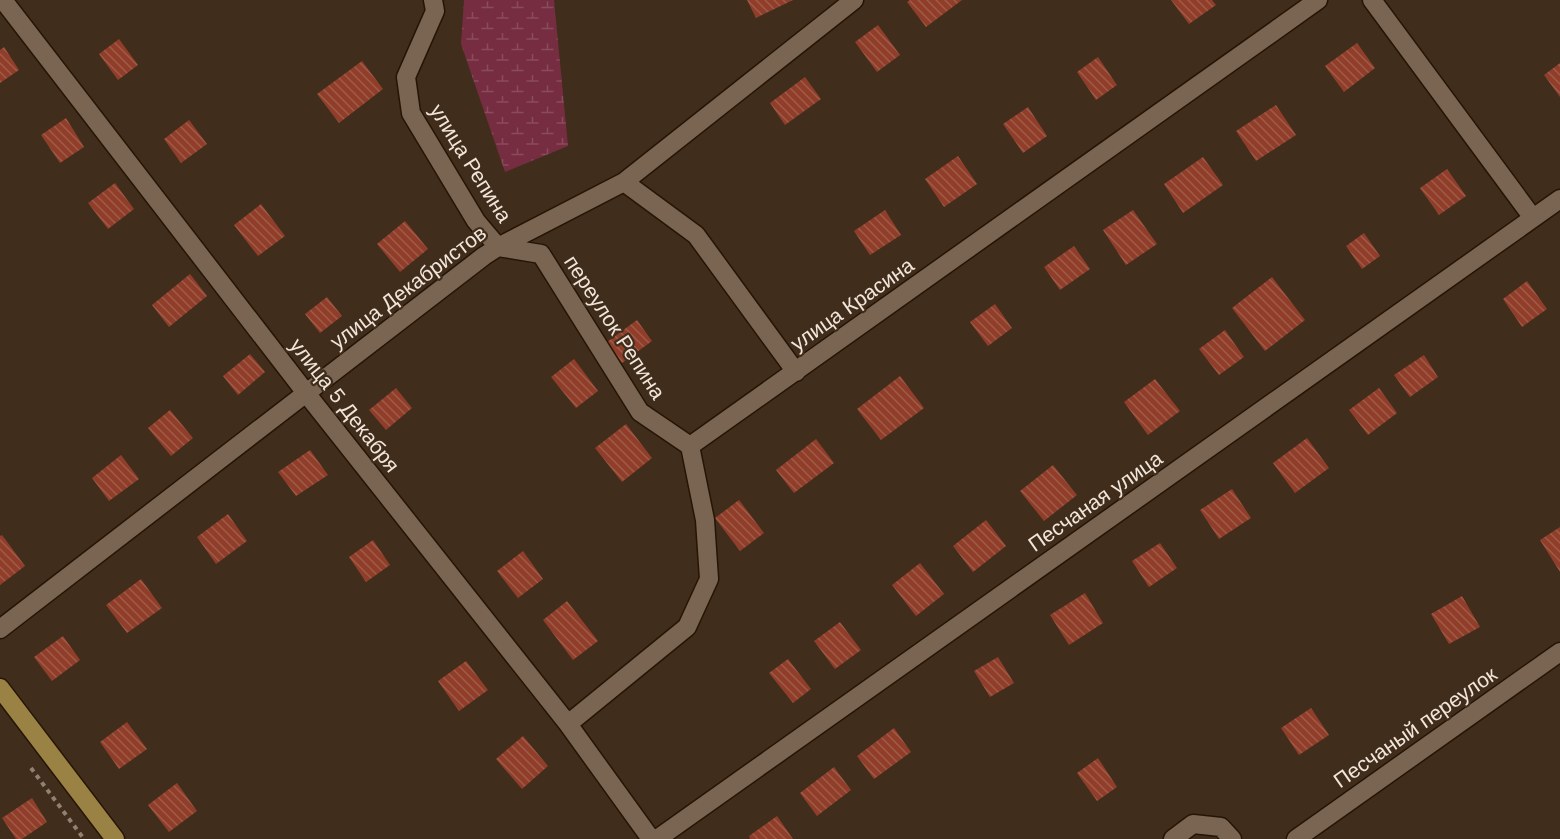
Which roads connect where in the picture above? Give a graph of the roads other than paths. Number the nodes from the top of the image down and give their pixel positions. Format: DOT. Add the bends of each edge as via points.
graph roads {
  1 [pos="3,0"];
  2 [pos="433,0"];
  3 [pos="855,0"];
  4 [pos="1318,0"];
  5 [pos="1372,0"];
  6 [pos="624,182"];
  7 [pos="1560,199"];
  8 [pos="1533,218"];
  9 [pos="498,247"];
  10 [pos="796,372"];
  11 [pos="306,393"];
  12 [pos="690,446"];
  13 [pos="0,629"];
  14 [pos="1560,652"];
  15 [pos="0,688"];
  16 [pos="568,724"];
  17 [pos="115,839"];
  18 [pos="651,839"];
  19 [pos="657,839"];
  20 [pos="1173,839"];
  21 [pos="1232,839"];
  22 [pos="1296,839"];
  1 -- 11 [label="street, улица 5 Декабря"];
  2 -- 9 [label="street, улица Репина" via="435,11 406,77 411,113"];
  3 -- 6 [label="street, улица Декабристов"];
  4 -- 10 [label="street, улица Красина"];
  5 -- 8 [label="street"];
  6 -- 9 [label="street, улица Декабристов"];
  6 -- 10 [label="street" via="696,235"];
  7 -- 8 [label="street, Песчаная улица"];
  8 -- 19 [label="street, Песчаная улица"];
  9 -- 11 [label="street, улица Декабристов"];
  9 -- 12 [label="street, переулок Репина" via="541,254 640,412"];
  10 -- 12 [label="street, улица Красина"];
  11 -- 13 [label="street, улица Декабристов"];
  11 -- 16 [label="street, улица 5 Декабря"];
  12 -- 16 [label="street" via="705,520 709,579 687,627"];
  14 -- 22 [label="street, Песчаный переулок"];
  15 -- 17 [label="main road"];
  16 -- 18 [label="street, улица 5 Декабря"];
  20 -- 21 [label="street" via="1194,824 1221,827"];
}
